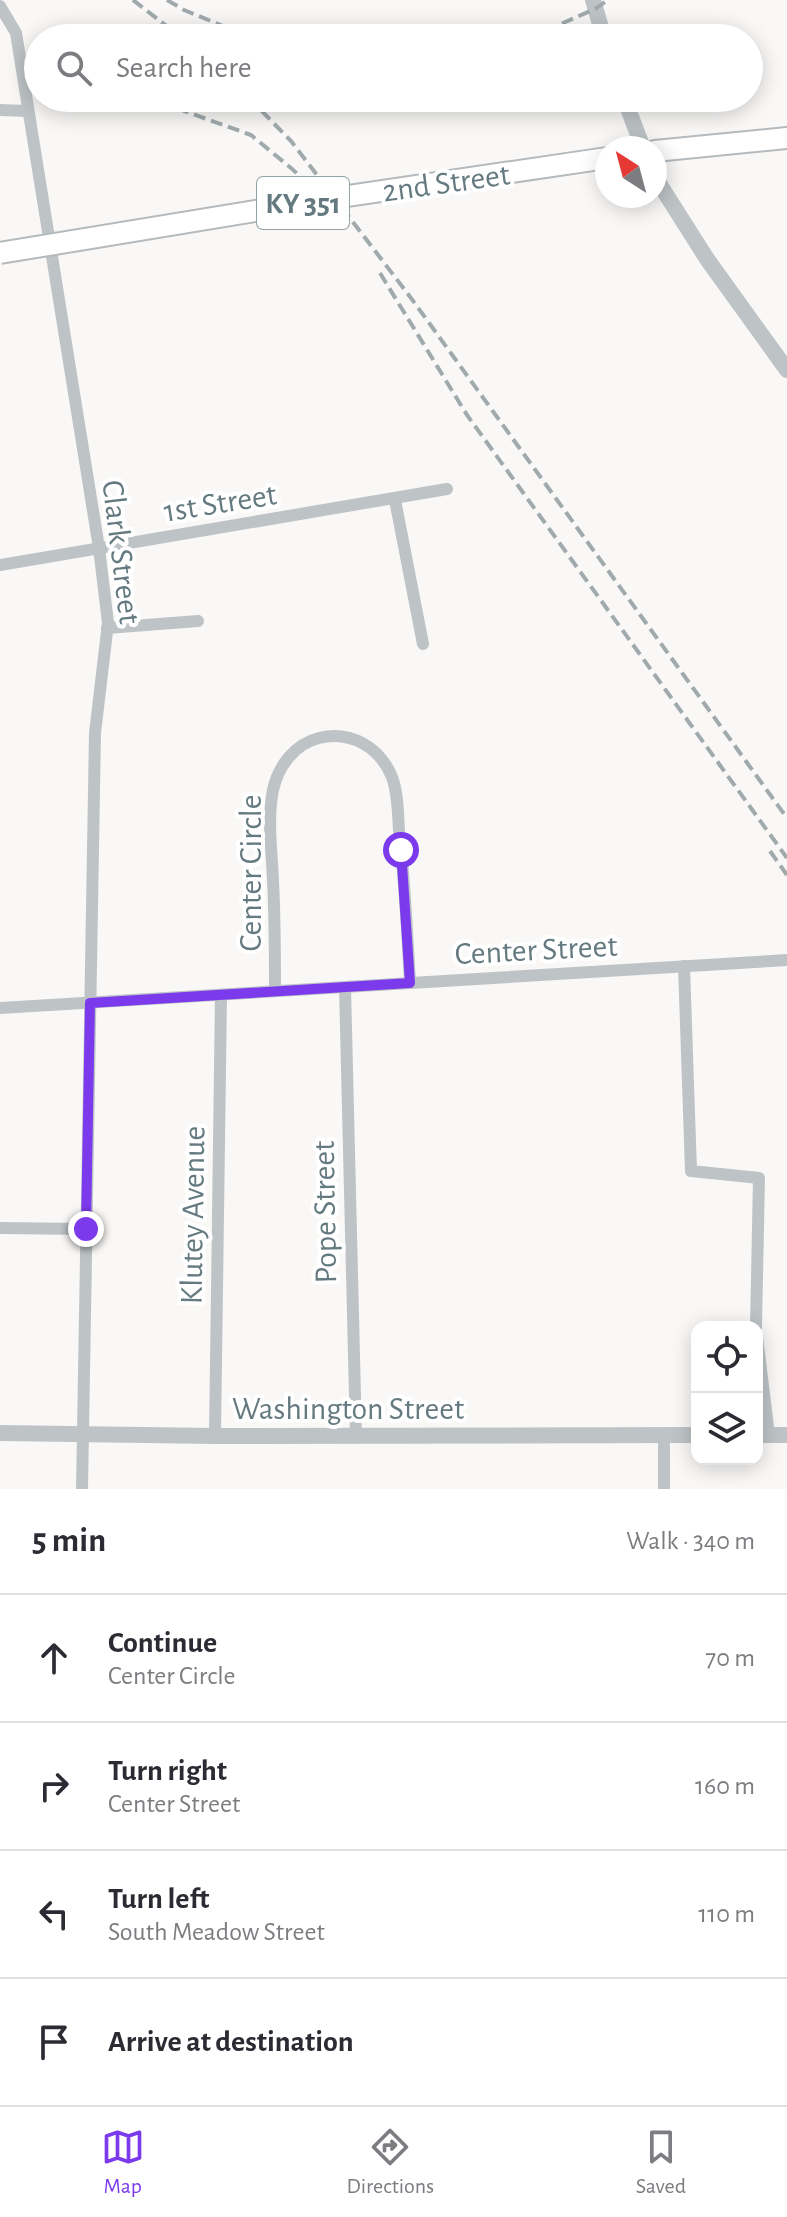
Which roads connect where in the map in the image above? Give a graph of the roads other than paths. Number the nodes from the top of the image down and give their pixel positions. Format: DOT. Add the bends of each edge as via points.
graph roads {
  1 [pos="593,0"];
  2 [pos="0,6"];
  3 [pos="600,24"];
  4 [pos="24,85"];
  5 [pos="0,110"];
  6 [pos="24,111"];
  7 [pos="28,112"];
  8 [pos="629,112"];
  9 [pos="638,136"];
  10 [pos="787,138"];
  11 [pos="667,150"];
  12 [pos="595,160"];
  13 [pos="667,196"];
  14 [pos="0,253"];
  15 [pos="787,370"];
  16 [pos="447,489"];
  17 [pos="395,500"];
  18 [pos="99,548"];
  19 [pos="0,565"];
  20 [pos="198,621"];
  21 [pos="107,628"];
  22 [pos="423,644"];
  23 [pos="787,960"];
  24 [pos="684,966"];
  25 [pos="410,983"];
  26 [pos="345,987"];
  27 [pos="275,991"];
  28 [pos="221,995"];
  29 [pos="90,1003"];
  30 [pos="0,1008"];
  31 [pos="0,1228"];
  32 [pos="86,1229"];
  33 [pos="756,1321"];
  34 [pos="0,1433"];
  35 [pos="83,1434"];
  36 [pos="664,1435"];
  37 [pos="691,1435"];
  38 [pos="763,1435"];
  39 [pos="787,1435"];
  40 [pos="215,1436"];
  41 [pos="356,1437"];
  42 [pos="82,1489"];
  43 [pos="664,1489"];
  1 -- 3 [label="street"];
  2 -- 4 [label="street, Clark Street" via="16,33"];
  5 -- 6 [label="street"];
  7 -- 18 [label="street, Clark Street"];
  8 -- 9 [label="street"];
  10 -- 11 [label="main road"];
  12 -- 14 [label="main road, 2nd Street / KY 351, bridge"];
  13 -- 15 [label="street"];
  16 -- 17 [label="street, 1st Street"];
  17 -- 18 [label="street, 1st Street"];
  17 -- 22 [label="street"];
  18 -- 19 [label="street, 1st Street"];
  18 -- 21 [label="street, Clark Street"];
  20 -- 21 [label="street"];
  21 -- 29 [label="street, Clark Street" via="95,733"];
  23 -- 24 [label="street, Center Street"];
  24 -- 25 [label="street, Center Street"];
  24 -- 33 [label="street" via="691,1171 759,1178"];
  25 -- 26 [label="street, Center Street"];
  25 -- 27 [label="street, Center Circle" via="392,778 370,747 332,736 309,741 290,756 273,789"];
  26 -- 27 [label="street, Center Street"];
  26 -- 41 [label="street, Pope Street"];
  27 -- 28 [label="street, Center Street"];
  28 -- 29 [label="street, Center Street"];
  28 -- 40 [label="street, Klutey Avenue"];
  29 -- 30 [label="street, Center Street"];
  29 -- 32 [label="street, Clark Street"];
  31 -- 32 [label="street"];
  32 -- 35 [label="street, Clark Street"];
  34 -- 35 [label="street, Washington Street"];
  35 -- 40 [label="street, Washington Street"];
  35 -- 42 [label="street, Clark Street"];
  36 -- 37 [label="street, Washington Street"];
  36 -- 41 [label="street, Washington Street"];
  36 -- 43 [label="street"];
  38 -- 39 [label="street"];
  40 -- 41 [label="street, Washington Street"];
}
